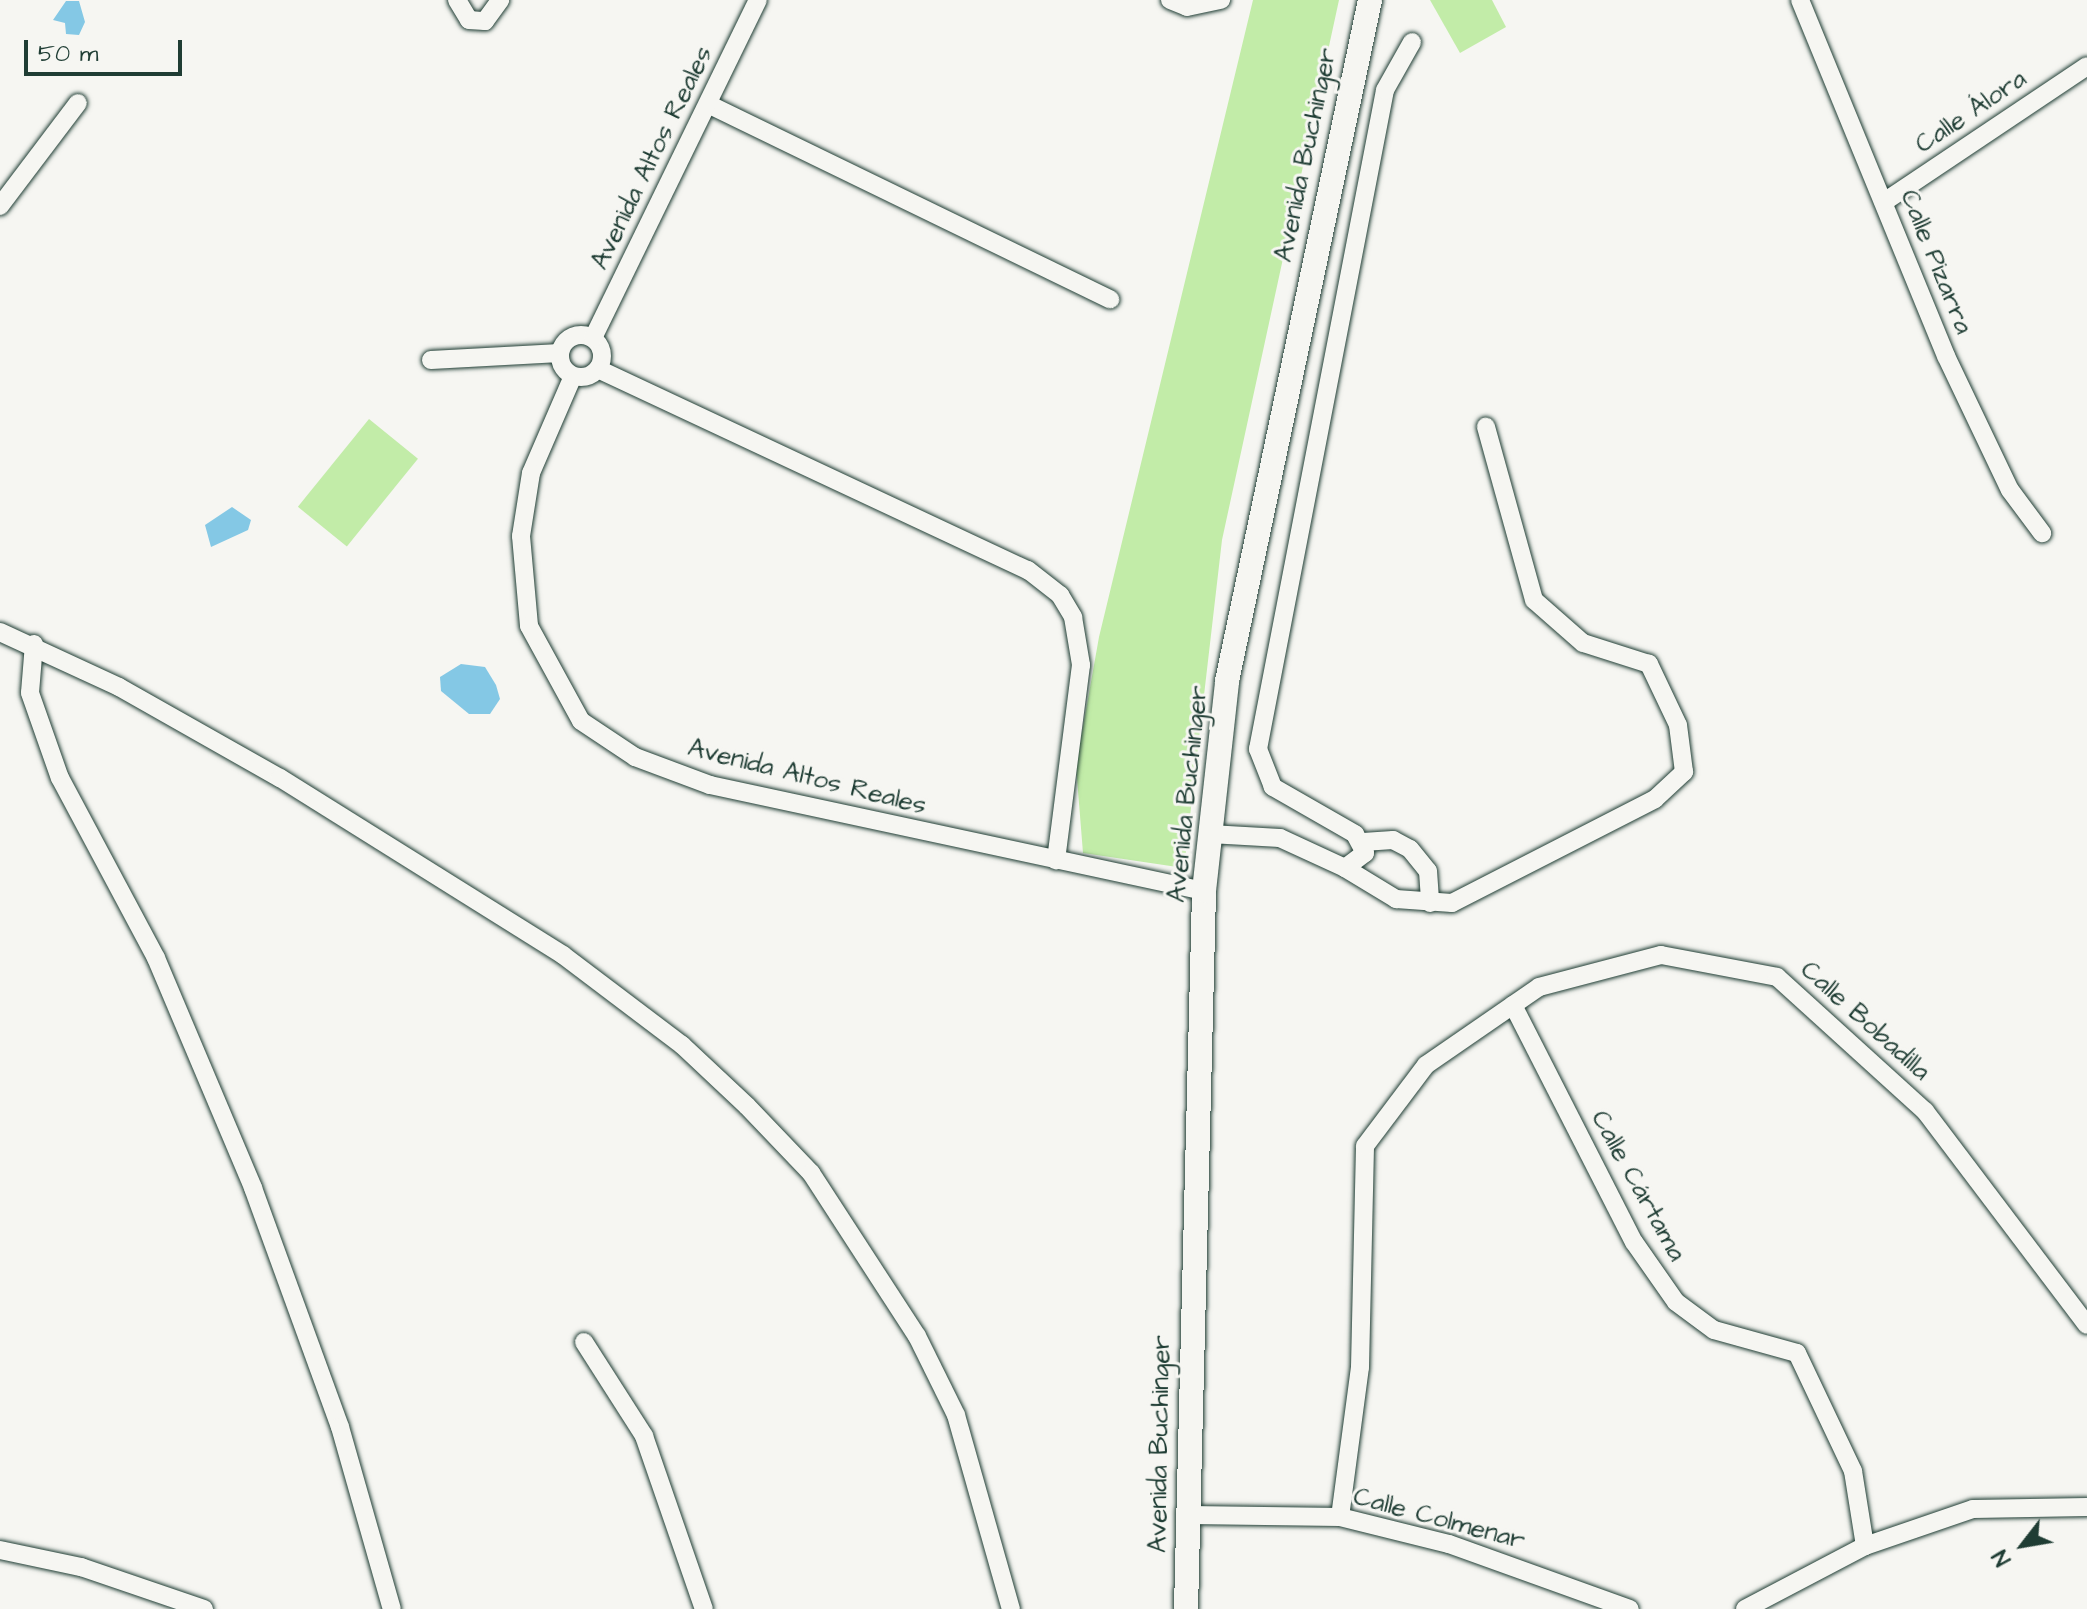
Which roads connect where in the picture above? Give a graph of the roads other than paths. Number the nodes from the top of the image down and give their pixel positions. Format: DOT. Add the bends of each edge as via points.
graph roads {
  1 [pos="457,0"];
  2 [pos="500,0"];
  3 [pos="758,0"];
  4 [pos="1170,0"];
  5 [pos="1221,0"];
  6 [pos="1370,0"];
  7 [pos="1800,0"];
  8 [pos="1412,42"];
  9 [pos="2087,66"];
  10 [pos="78,103"];
  11 [pos="710,105"];
  12 [pos="1884,202"];
  13 [pos="0,206"];
  14 [pos="1110,299"];
  15 [pos="593,338"];
  16 [pos="560,353"];
  17 [pos="431,360"];
  18 [pos="598,369"];
  19 [pos="573,376"];
  20 [pos="1486,427"];
  21 [pos="2042,533"];
  22 [pos="0,632"];
  23 [pos="34,644"];
  24 [pos="1210,834"];
  25 [pos="1363,842"];
  26 [pos="1056,860"];
  27 [pos="1345,868"];
  28 [pos="1204,891"];
  29 [pos="1430,903"];
  30 [pos="1513,1005"];
  31 [pos="2087,1325"];
  32 [pos="584,1342"];
  33 [pos="2087,1507"];
  34 [pos="1340,1517"];
  35 [pos="1185,1524"];
  36 [pos="1865,1546"];
  37 [pos="0,1550"];
  38 [pos="204,1609"];
  39 [pos="392,1609"];
  40 [pos="704,1609"];
  41 [pos="1011,1609"];
  42 [pos="1186,1609"];
  43 [pos="1630,1609"];
  44 [pos="1745,1609"];
  1 -- 2 [label="street" via="469,20 485,21"];
  3 -- 11 [label="street, Avenida Altos Reales"];
  4 -- 5 [label="street" via="1187,7"];
  6 -- 24 [label="street, Avenida Buchinger" via="1275,430 1227,681"];
  7 -- 12 [label="street, Calle Pizarra"];
  8 -- 25 [label="street" via="1385,90 1258,749 1273,787"];
  9 -- 12 [label="street, Calle Álora"];
  10 -- 13 [label="street"];
  11 -- 14 [label="street"];
  11 -- 15 [label="street, Avenida Altos Reales"];
  12 -- 21 [label="street, Calle Pizarra" via="2010,490"];
  15 -- 16 [label="street" via="572,337"];
  15 -- 18 [label="street" via="603,356"];
  16 -- 17 [label="street"];
  16 -- 19 [label="street"];
  18 -- 19 [label="street"];
  18 -- 26 [label="street" via="1028,570 1060,595 1073,617 1081,665"];
  19 -- 26 [label="street, Avenida Altos Reales" via="531,473 521,536 529,626 581,721 635,757 710,785"];
  20 -- 29 [label="street" via="1534,600 1583,643 1649,664 1667,694 1685,763 1672,788 1655,799 1465,899"];
  22 -- 23 [label="street"];
  23 -- 39 [label="street" via="30,693 60,778 156,958 253,1188 340,1427"];
  23 -- 41 [label="street" via="280,778 563,955 682,1045 747,1106 811,1173 917,1336 956,1415"];
  24 -- 27 [label="street" via="1280,838"];
  24 -- 28 [label="street, Avenida Buchinger"];
  25 -- 27 [label="street" via="1363,859"];
  25 -- 29 [label="street" via="1393,840 1423,861"];
  26 -- 28 [label="street, Avenida Altos Reales"];
  27 -- 29 [label="street" via="1396,899"];
  28 -- 35 [label="street, Avenida Buchinger"];
  30 -- 31 [label="street, Calle Bobadilla" via="1539,987 1661,955 1777,977 1925,1111"];
  30 -- 34 [label="street, Calle Bobadilla" via="1426,1065 1365,1146 1360,1367"];
  30 -- 36 [label="street, Calle Cártama" via="1634,1242 1676,1302 1714,1330 1797,1353 1853,1471"];
  32 -- 40 [label="street" via="644,1436"];
  33 -- 36 [label="street" via="1973,1509"];
  34 -- 35 [label="street, Calle Colmenar" via="1189,1515"];
  34 -- 43 [label="street, Calle Colmenar" via="1449,1544"];
  35 -- 42 [label="street, Avenida Buchinger"];
  36 -- 44 [label="street"];
  37 -- 38 [label="street" via="81,1567"];
}
